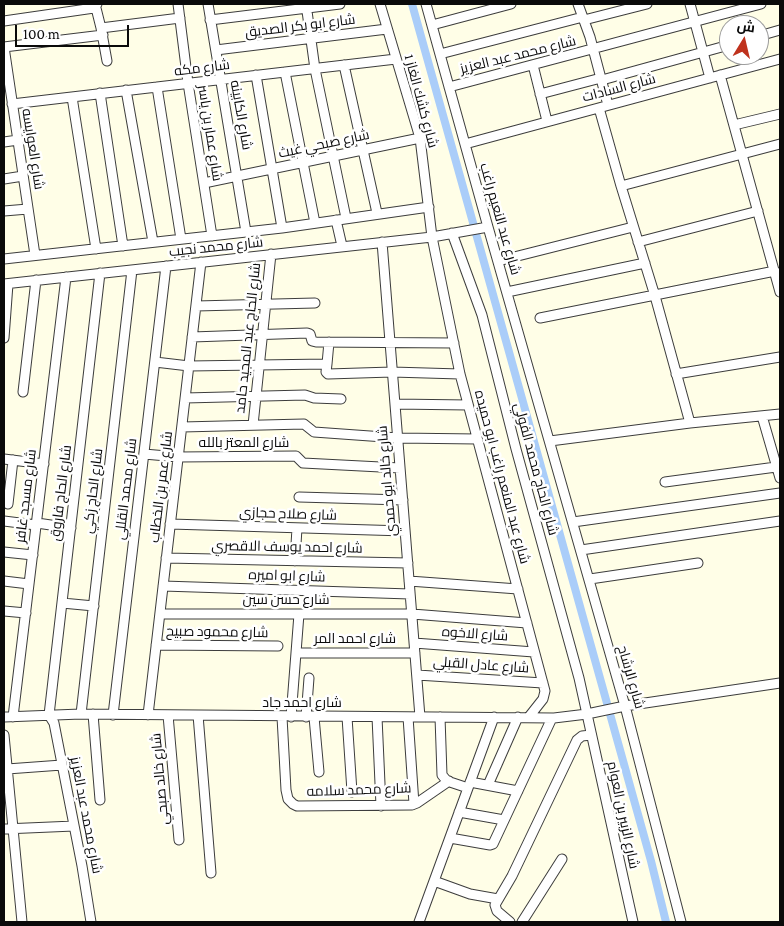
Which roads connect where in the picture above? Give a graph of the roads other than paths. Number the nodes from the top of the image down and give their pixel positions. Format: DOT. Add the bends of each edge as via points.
graph roads {
  1 [pos="178,4"];
  2 [pos="208,4"];
  3 [pos="340,4"];
  4 [pos="380,4"];
  5 [pos="426,4"];
  6 [pos="511,4"];
  7 [pos="578,4"];
  8 [pos="647,4"];
  9 [pos="690,4"];
  10 [pos="761,4"];
  11 [pos="96,6"];
  12 [pos="307,6"];
  13 [pos="180,18"];
  14 [pos="583,19"];
  15 [pos="210,20"];
  16 [pos="4,21"];
  17 [pos="694,22"];
  18 [pos="432,25"];
  19 [pos="387,29"];
  20 [pos="102,31"];
  21 [pos="311,39"];
  22 [pos="4,47"];
  23 [pos="719,48"];
  24 [pos="216,50"];
  25 [pos="594,50"];
  26 [pos="703,52"];
  27 [pos="440,54"];
  28 [pos="396,59"];
  29 [pos="780,59"];
  30 [pos="107,61"];
  31 [pos="344,65"];
  32 [pos="533,65"];
  33 [pos="315,68"];
  34 [pos="285,72"];
  35 [pos="256,75"];
  36 [pos="720,75"];
  37 [pos="6,77"];
  38 [pos="710,78"];
  39 [pos="221,79"];
  40 [pos="601,79"];
  41 [pos="188,83"];
  42 [pos="156,87"];
  43 [pos="449,87"];
  44 [pos="126,90"];
  45 [pos="100,93"];
  46 [pos="540,94"];
  47 [pos="72,97"];
  48 [pos="10,105"];
  49 [pos="603,106"];
  50 [pos="780,114"];
  51 [pos="547,122"];
  52 [pos="734,125"];
  53 [pos="420,138"];
  54 [pos="18,140"];
  55 [pos="4,142"];
  56 [pos="465,144"];
  57 [pos="780,144"];
  58 [pos="363,150"];
  59 [pos="742,154"];
  60 [pos="333,156"];
  61 [pos="303,163"];
  62 [pos="272,170"];
  63 [pos="23,176"];
  64 [pos="237,176"];
  65 [pos="4,179"];
  66 [pos="204,182"];
  67 [pos="621,186"];
  68 [pos="428,207"];
  69 [pos="28,208"];
  70 [pos="4,211"];
  71 [pos="758,211"];
  72 [pos="377,213"];
  73 [pos="341,219"];
  74 [pos="315,223"];
  75 [pos="488,226"];
  76 [pos="282,228"];
  77 [pos="634,228"];
  78 [pos="246,232"];
  79 [pos="454,232"];
  80 [pos="212,236"];
  81 [pos="432,237"];
  82 [pos="181,239"];
  83 [pos="153,242"];
  84 [pos="382,242"];
  85 [pos="638,242"];
  86 [pos="123,246"];
  87 [pos="342,246"];
  88 [pos="96,248"];
  89 [pos="271,254"];
  90 [pos="36,255"];
  91 [pos="4,259"];
  92 [pos="498,261"];
  93 [pos="201,262"];
  94 [pos="645,263"];
  95 [pos="166,266"];
  96 [pos="132,270"];
  97 [pos="775,271"];
  98 [pos="100,274"];
  99 [pos="66,277"];
  100 [pos="36,280"];
  101 [pos="6,284"];
  102 [pos="507,292"];
  103 [pos="780,292"];
  104 [pos="655,296"];
  105 [pos="316,303"];
  106 [pos="266,304"];
  107 [pos="196,306"];
  108 [pos="540,318"];
  109 [pos="262,334"];
  110 [pos="192,337"];
  111 [pos="4,338"];
  112 [pos="329,342"];
  113 [pos="390,342"];
  114 [pos="454,343"];
  115 [pos="780,357"];
  116 [pos="155,362"];
  117 [pos="327,364"];
  118 [pos="189,366"];
  119 [pos="259,366"];
  120 [pos="392,372"];
  121 [pos="460,374"];
  122 [pos="676,374"];
  123 [pos="23,392"];
  124 [pos="256,397"];
  125 [pos="185,398"];
  126 [pos="340,398"];
  127 [pos="395,404"];
  128 [pos="468,405"];
  129 [pos="780,414"];
  130 [pos="762,416"];
  131 [pos="690,422"];
  132 [pos="252,425"];
  133 [pos="182,427"];
  134 [pos="398,438"];
  135 [pos="477,439"];
  136 [pos="550,441"];
  137 [pos="144,454"];
  138 [pos="178,457"];
  139 [pos="8,460"];
  140 [pos="44,464"];
  141 [pos="776,467"];
  142 [pos="400,468"];
  143 [pos="780,478"];
  144 [pos="665,482"];
  145 [pos="6,490"];
  146 [pos="780,493"];
  147 [pos="299,498"];
  148 [pos="403,500"];
  149 [pos="8,504"];
  150 [pos="780,521"];
  151 [pos="4,522"];
  152 [pos="573,522"];
  153 [pos="36,524"];
  154 [pos="170,524"];
  155 [pos="71,528"];
  156 [pos="297,528"];
  157 [pos="405,531"];
  158 [pos="581,550"];
  159 [pos="4,552"];
  160 [pos="33,555"];
  161 [pos="166,558"];
  162 [pos="295,561"];
  163 [pos="408,563"];
  164 [pos="698,563"];
  165 [pos="590,579"];
  166 [pos="4,581"];
  167 [pos="409,581"];
  168 [pos="29,584"];
  169 [pos="163,586"];
  170 [pos="518,589"];
  171 [pos="410,594"];
  172 [pos="62,603"];
  173 [pos="94,606"];
  174 [pos="4,611"];
  175 [pos="26,613"];
  176 [pos="160,614"];
  177 [pos="299,614"];
  178 [pos="412,614"];
  179 [pos="527,623"];
  180 [pos="156,644"];
  181 [pos="278,646"];
  182 [pos="414,648"];
  183 [pos="534,652"];
  184 [pos="296,653"];
  185 [pos="417,675"];
  186 [pos="309,678"];
  187 [pos="543,683"];
  188 [pos="780,683"];
  189 [pos="625,706"];
  190 [pos="81,714"];
  191 [pos="93,714"];
  192 [pos="587,714"];
  193 [pos="49,715"];
  194 [pos="113,715"];
  195 [pos="148,715"];
  196 [pos="168,715"];
  197 [pos="198,715"];
  198 [pos="9,717"];
  199 [pos="286,717"];
  200 [pos="310,717"];
  201 [pos="347,717"];
  202 [pos="377,717"];
  203 [pos="408,717"];
  204 [pos="420,717"];
  205 [pos="440,717"];
  206 [pos="494,717"];
  207 [pos="518,718"];
  208 [pos="528,718"];
  209 [pos="552,718"];
  210 [pos="4,735"];
  211 [pos="591,735"];
  212 [pos="62,765"];
  213 [pos="7,769"];
  214 [pos="319,772"];
  215 [pos="449,782"];
  216 [pos="469,785"];
  217 [pos="488,785"];
  218 [pos="518,791"];
  219 [pos="352,792"];
  220 [pos="100,800"];
  221 [pos="414,804"];
  222 [pos="381,806"];
  223 [pos="459,812"];
  224 [pos="504,820"];
  225 [pos="74,826"];
  226 [pos="8,829"];
  227 [pos="450,838"];
  228 [pos="179,840"];
  229 [pos="562,859"];
  230 [pos="211,873"];
  231 [pos="434,881"];
  232 [pos="498,899"];
  233 [pos="22,922"];
  234 [pos="91,922"];
  235 [pos="422,922"];
  236 [pos="510,922"];
  237 [pos="522,922"];
  238 [pos="633,922"];
  239 [pos="681,922"];
  1 -- 13 [label="street, شارع عمار بن ياسر"];
  2 -- 15 [label="street, شارع الكابينه"];
  3 -- 12 [label="street"];
  4 -- 19 [label="street, شارع كشك الغاز 1"];
  5 -- 18 [label="street, شارع عبد النعيم راغب"];
  6 -- 18 [label="street"];
  7 -- 14 [label="street"];
  8 -- 14 [label="street"];
  9 -- 17 [label="street"];
  10 -- 17 [label="street, شارع محمد عبد العزيز"];
  11 -- 16 [label="street"];
  11 -- 20 [label="street"];
  12 -- 15 [label="street"];
  12 -- 21 [label="street"];
  13 -- 20 [label="street"];
  13 -- 41 [label="street, شارع عمار بن ياسر"];
  14 -- 25 [label="street"];
  14 -- 27 [label="street"];
  15 -- 24 [label="street, شارع الكابينه"];
  17 -- 25 [label="street, شارع محمد عبد العزيز"];
  17 -- 26 [label="street"];
  18 -- 27 [label="street, شارع عبد النعيم راغب"];
  19 -- 21 [label="street, شارع ابو بكر الصديق"];
  19 -- 28 [label="street, شارع كشك الغاز 1"];
  20 -- 22 [label="street"];
  20 -- 30 [label="street"];
  21 -- 24 [label="street, شارع ابو بكر الصديق"];
  21 -- 33 [label="street"];
  22 -- 37 [label="street, شارع العوايسه"];
  23 -- 26 [label="street"];
  24 -- 39 [label="street, شارع الكابينه"];
  25 -- 32 [label="street, شارع محمد عبد العزيز"];
  25 -- 40 [label="street"];
  26 -- 38 [label="street"];
  26 -- 40 [label="street"];
  27 -- 43 [label="street, شارع عبد النعيم راغب"];
  28 -- 31 [label="street, شارع مكه"];
  28 -- 53 [label="street, شارع كشك الغاز 1"];
  29 -- 36 [label="street, شارع السادات"];
  31 -- 33 [label="street, شارع مكه"];
  31 -- 58 [label="street"];
  32 -- 43 [label="street, شارع محمد عبد العزيز"];
  32 -- 46 [label="street"];
  33 -- 34 [label="street, شارع مكه"];
  33 -- 60 [label="street"];
  34 -- 35 [label="street, شارع مكه"];
  34 -- 61 [label="street"];
  35 -- 39 [label="street, شارع مكه"];
  35 -- 62 [label="street"];
  36 -- 38 [label="street, شارع السادات"];
  36 -- 52 [label="street"];
  37 -- 48 [label="street, شارع العوايسه"];
  38 -- 49 [label="street, شارع السادات"];
  39 -- 41 [label="street, شارع مكه"];
  39 -- 64 [label="street, شارع الكابينه"];
  40 -- 46 [label="street"];
  40 -- 49 [label="street"];
  41 -- 42 [label="street, شارع مكه"];
  41 -- 66 [label="street, شارع عمار بن ياسر"];
  42 -- 44 [label="street, شارع مكه"];
  42 -- 82 [label="street"];
  43 -- 56 [label="street, شارع عبد النعيم راغب"];
  44 -- 45 [label="street, شارع مكه"];
  44 -- 83 [label="street"];
  45 -- 47 [label="street, شارع مكه"];
  45 -- 86 [label="street"];
  46 -- 51 [label="street"];
  47 -- 48 [label="street, شارع مكه"];
  47 -- 88 [label="street"];
  48 -- 54 [label="street, شارع العوايسه"];
  49 -- 51 [label="street, شارع السادات"];
  49 -- 67 [label="street"];
  50 -- 52 [label="street"];
  51 -- 56 [label="street, شارع السادات"];
  52 -- 59 [label="street"];
  53 -- 58 [label="street, شارع صبحي غيث"];
  53 -- 68 [label="street, شارع كشك الغاز 1"];
  54 -- 55 [label="street"];
  54 -- 63 [label="street, شارع العوايسه"];
  56 -- 75 [label="street, شارع عبد النعيم راغب"];
  57 -- 59 [label="street"];
  58 -- 60 [label="street, شارع صبحي غيث"];
  58 -- 72 [label="street"];
  59 -- 67 [label="street"];
  59 -- 71 [label="street"];
  60 -- 61 [label="street, شارع صبحي غيث"];
  60 -- 73 [label="street"];
  61 -- 62 [label="street, شارع صبحي غيث"];
  61 -- 74 [label="street"];
  62 -- 64 [label="street, شارع صبحي غيث"];
  62 -- 76 [label="street"];
  63 -- 65 [label="street"];
  63 -- 69 [label="street, شارع العوايسه"];
  64 -- 66 [label="street, شارع صبحي غيث"];
  64 -- 78 [label="street, شارع الكابينه"];
  66 -- 80 [label="street, شارع عمار بن ياسر"];
  67 -- 77 [label="street"];
  68 -- 72 [label="street, شارع محمد نجيب"];
  68 -- 81 [label="street, شارع كشك الغاز 1"];
  69 -- 70 [label="street"];
  69 -- 90 [label="street, شارع العوايسه"];
  71 -- 85 [label="street"];
  71 -- 97 [label="street"];
  72 -- 73 [label="street, شارع محمد نجيب"];
  73 -- 74 [label="street, شارع محمد نجيب"];
  73 -- 87 [label="street"];
  74 -- 76 [label="street, شارع محمد نجيب"];
  75 -- 79 [label="street, شارع محمد نجيب"];
  75 -- 92 [label="street, شارع عبد النعيم راغب"];
  76 -- 78 [label="street, شارع محمد نجيب"];
  77 -- 85 [label="street"];
  77 -- 92 [label="street"];
  78 -- 80 [label="street, شارع محمد نجيب"];
  79 -- 81 [label="street, شارع محمد نجيب"];
  79 -- 192 [label="street, شارع الحاج محمد الفولي" via="482,315"];
  80 -- 82 [label="street, شارع محمد نجيب"];
  81 -- 84 [label="street, شارع محمد نجيب"];
  81 -- 114 [label="street, شارع عبد المنعم راغب ابو حميده"];
  82 -- 83 [label="street, شارع محمد نجيب"];
  83 -- 86 [label="street, شارع محمد نجيب"];
  84 -- 87 [label="street, شارع محمد نجيب"];
  84 -- 113 [label="street, شارع خالد ابو حمدي"];
  85 -- 94 [label="street"];
  86 -- 88 [label="street, شارع محمد نجيب"];
  87 -- 89 [label="street, شارع محمد نجيب"];
  88 -- 90 [label="street, شارع محمد نجيب"];
  89 -- 93 [label="street, شارع محمد نجيب"];
  89 -- 106 [label="street, شارع الحاج عبد المجيد حامد"];
  90 -- 91 [label="street, شارع محمد نجيب"];
  92 -- 102 [label="street, شارع عبد النعيم راغب"];
  93 -- 95 [label="street, شارع محمد نجيب"];
  93 -- 107 [label="street, شارع عمر بن الخطاب"];
  94 -- 102 [label="street"];
  94 -- 104 [label="street"];
  95 -- 96 [label="street, شارع محمد نجيب"];
  95 -- 116 [label="street, شارع محمد القللي"];
  96 -- 98 [label="street, شارع محمد نجيب"];
  96 -- 173 [label="street, شارع الحاج زكي"];
  97 -- 103 [label="street"];
  97 -- 104 [label="street"];
  98 -- 99 [label="street, شارع محمد نجيب"];
  98 -- 155 [label="street, شارع الحاج فاروق"];
  99 -- 100 [label="street, شارع محمد نجيب"];
  99 -- 140 [label="street, شارع مسجد غافر"];
  100 -- 101 [label="street, شارع محمد نجيب"];
  100 -- 123 [label="street"];
  101 -- 111 [label="street"];
  102 -- 136 [label="street, شارع عبد النعيم راغب"];
  104 -- 108 [label="street"];
  104 -- 122 [label="street"];
  105 -- 106 [label="street"];
  106 -- 107 [label="street"];
  106 -- 109 [label="street, شارع الحاج عبد المجيد حامد"];
  107 -- 110 [label="street, شارع عمر بن الخطاب"];
  109 -- 110 [label="street"];
  109 -- 112 [label="street" via="308,333 313,341"];
  109 -- 119 [label="street, شارع الحاج عبد المجيد حامد"];
  110 -- 118 [label="street, شارع عمر بن الخطاب"];
  112 -- 113 [label="street"];
  112 -- 117 [label="street"];
  113 -- 114 [label="street"];
  113 -- 120 [label="street, شارع خالد ابو حمدي"];
  114 -- 121 [label="street, شارع عبد المنعم راغب ابو حميده"];
  115 -- 122 [label="street"];
  116 -- 118 [label="street"];
  116 -- 137 [label="street, شارع محمد القللي"];
  117 -- 119 [label="street"];
  117 -- 120 [label="street" via="328,374"];
  118 -- 119 [label="street"];
  118 -- 125 [label="street, شارع عمر بن الخطاب"];
  119 -- 124 [label="street, شارع الحاج عبد المجيد حامد"];
  120 -- 121 [label="street"];
  120 -- 127 [label="street, شارع خالد ابو حمدي"];
  121 -- 128 [label="street, شارع عبد المنعم راغب ابو حميده"];
  122 -- 131 [label="street"];
  124 -- 125 [label="street"];
  124 -- 126 [label="street" via="304,395"];
  124 -- 132 [label="street, شارع الحاج عبد المجيد حامد"];
  125 -- 133 [label="street, شارع عمر بن الخطاب"];
  127 -- 128 [label="street"];
  127 -- 134 [label="street, شارع خالد ابو حمدي"];
  128 -- 135 [label="street, شارع عبد المنعم راغب ابو حميده"];
  129 -- 130 [label="street"];
  130 -- 131 [label="street"];
  130 -- 141 [label="street"];
  131 -- 136 [label="street"];
  132 -- 133 [label="street"];
  132 -- 134 [label="street" via="304,424 314,432"];
  133 -- 138 [label="street, شارع عمر بن الخطاب"];
  134 -- 135 [label="street"];
  134 -- 142 [label="street, شارع خالد ابو حمدي"];
  135 -- 170 [label="street, شارع عبد المنعم راغب ابو حميده"];
  136 -- 152 [label="street, شارع الرشاح"];
  137 -- 138 [label="street, شارع المعتز بالله"];
  137 -- 194 [label="street, شارع محمد القللي"];
  138 -- 142 [label="street, شارع المعتز بالله" via="296,456 303,463"];
  138 -- 154 [label="street, شارع عمر بن الخطاب"];
  139 -- 140 [label="street"];
  139 -- 145 [label="street"];
  140 -- 153 [label="street, شارع مسجد غافر"];
  141 -- 143 [label="street"];
  141 -- 144 [label="street"];
  142 -- 148 [label="street, شارع خالد ابو حمدي"];
  145 -- 149 [label="street"];
  146 -- 152 [label="street"];
  147 -- 148 [label="street"];
  148 -- 157 [label="street, شارع خالد ابو حمدي"];
  150 -- 158 [label="street"];
  151 -- 153 [label="street"];
  152 -- 158 [label="street, شارع الرشاح"];
  153 -- 155 [label="street"];
  153 -- 160 [label="street, شارع مسجد غافر"];
  154 -- 156 [label="street, شارع صلاح حجازي"];
  154 -- 161 [label="street, شارع عمر بن الخطاب"];
  155 -- 172 [label="street, شارع الحاج فاروق"];
  156 -- 157 [label="street, شارع صلاح حجازي"];
  156 -- 162 [label="street"];
  157 -- 163 [label="street, شارع خالد ابو حمدي"];
  158 -- 165 [label="street, شارع الرشاح"];
  159 -- 160 [label="street"];
  160 -- 168 [label="street, شارع مسجد غافر"];
  161 -- 162 [label="street, شارع احمد يوسف الاقصري"];
  161 -- 169 [label="street, شارع عمر بن الخطاب"];
  162 -- 163 [label="street, شارع احمد يوسف الاقصري"];
  163 -- 167 [label="street, شارع خالد ابو حمدي"];
  164 -- 165 [label="street"];
  165 -- 189 [label="street, شارع الرشاح"];
  166 -- 168 [label="street"];
  167 -- 170 [label="street"];
  167 -- 171 [label="street, شارع خالد ابو حمدي"];
  168 -- 175 [label="street, شارع مسجد غافر"];
  169 -- 171 [label="street, شارع ابو اميره"];
  169 -- 176 [label="street, شارع عمر بن الخطاب"];
  170 -- 179 [label="street, شارع عبد المنعم راغب ابو حميده"];
  171 -- 178 [label="street, شارع خالد ابو حمدي"];
  172 -- 173 [label="street"];
  172 -- 193 [label="street, شارع الحاج فاروق"];
  173 -- 190 [label="street, شارع الحاج زكي"];
  174 -- 175 [label="street"];
  175 -- 198 [label="street, شارع مسجد غافر"];
  176 -- 177 [label="street, شارع حسن سين"];
  176 -- 180 [label="street, شارع عمر بن الخطاب"];
  177 -- 178 [label="street, شارع حسن سين"];
  177 -- 184 [label="street"];
  178 -- 179 [label="street, شارع حسن سين"];
  178 -- 182 [label="street, شارع خالد ابو حمدي"];
  179 -- 183 [label="street, شارع عبد المنعم راغب ابو حميده"];
  180 -- 181 [label="street, شارع محمود صبيح"];
  180 -- 195 [label="street, شارع عمر بن الخطاب"];
  182 -- 183 [label="street, شارع الاخوه"];
  182 -- 184 [label="street, شارع احمد المر"];
  182 -- 185 [label="street, شارع خالد ابو حمدي"];
  183 -- 187 [label="street, شارع عبد المنعم راغب ابو حميده"];
  184 -- 199 [label="street"];
  185 -- 187 [label="street, شارع عادل القبلي"];
  185 -- 204 [label="street, شارع خالد ابو حمدي"];
  186 -- 200 [label="street"];
  187 -- 208 [label="street, شارع عبد المنعم راغب ابو حميده" via="545,697"];
  188 -- 189 [label="street, شارع احمد جاد"];
  189 -- 192 [label="street, شارع احمد جاد"];
  189 -- 239 [label="street, شارع الرشاح"];
  190 -- 191 [label="street, شارع احمد جاد"];
  190 -- 193 [label="street, شارع احمد جاد"];
  191 -- 194 [label="street, شارع احمد جاد"];
  191 -- 220 [label="street"];
  192 -- 209 [label="street, شارع احمد جاد"];
  192 -- 211 [label="street, شارع الزبير بن العوام"];
  193 -- 198 [label="street, شارع احمد جاد"];
  193 -- 212 [label="street, شارع محمد عبد العزيز" via="54,723"];
  194 -- 195 [label="street, شارع احمد جاد"];
  195 -- 196 [label="street, شارع احمد جاد"];
  196 -- 197 [label="street, شارع احمد جاد"];
  196 -- 228 [label="street, شارع خالد صبحي"];
  197 -- 199 [label="street, شارع احمد جاد"];
  197 -- 230 [label="street"];
  199 -- 200 [label="street, شارع احمد جاد"];
  199 -- 222 [label="street, شارع محمد سلامه" via="288,800 297,806"];
  200 -- 201 [label="street, شارع احمد جاد"];
  200 -- 214 [label="street"];
  201 -- 202 [label="street, شارع احمد جاد"];
  201 -- 219 [label="street"];
  202 -- 203 [label="street, شارع احمد جاد"];
  202 -- 222 [label="street"];
  203 -- 204 [label="street, شارع احمد جاد"];
  203 -- 221 [label="street"];
  204 -- 205 [label="street, شارع احمد جاد"];
  205 -- 206 [label="street, شارع احمد جاد"];
  205 -- 215 [label="street" via="442,773"];
  206 -- 207 [label="street, شارع احمد جاد"];
  206 -- 216 [label="street"];
  207 -- 208 [label="street, شارع احمد جاد"];
  207 -- 217 [label="street"];
  208 -- 209 [label="street, شارع احمد جاد"];
  209 -- 218 [label="street"];
  210 -- 213 [label="street"];
  211 -- 232 [label="street" via="577,740"];
  211 -- 238 [label="street, شارع الزبير بن العوام"];
  212 -- 213 [label="street"];
  212 -- 225 [label="street, شارع محمد عبد العزيز"];
  213 -- 226 [label="street"];
  215 -- 216 [label="street"];
  215 -- 221 [label="street, شارع محمد سلامه"];
  216 -- 217 [label="street"];
  216 -- 223 [label="street"];
  217 -- 218 [label="street"];
  218 -- 224 [label="street"];
  221 -- 222 [label="street, شارع محمد سلامه"];
  223 -- 224 [label="street"];
  223 -- 227 [label="street"];
  224 -- 227 [label="street" via="491,845"];
  225 -- 226 [label="street"];
  225 -- 234 [label="street, شارع محمد عبد العزيز"];
  226 -- 233 [label="street"];
  227 -- 231 [label="street"];
  229 -- 237 [label="street"];
  231 -- 232 [label="street" via="470,894"];
  231 -- 235 [label="street"];
  232 -- 236 [label="street" via="495,908"];
}
